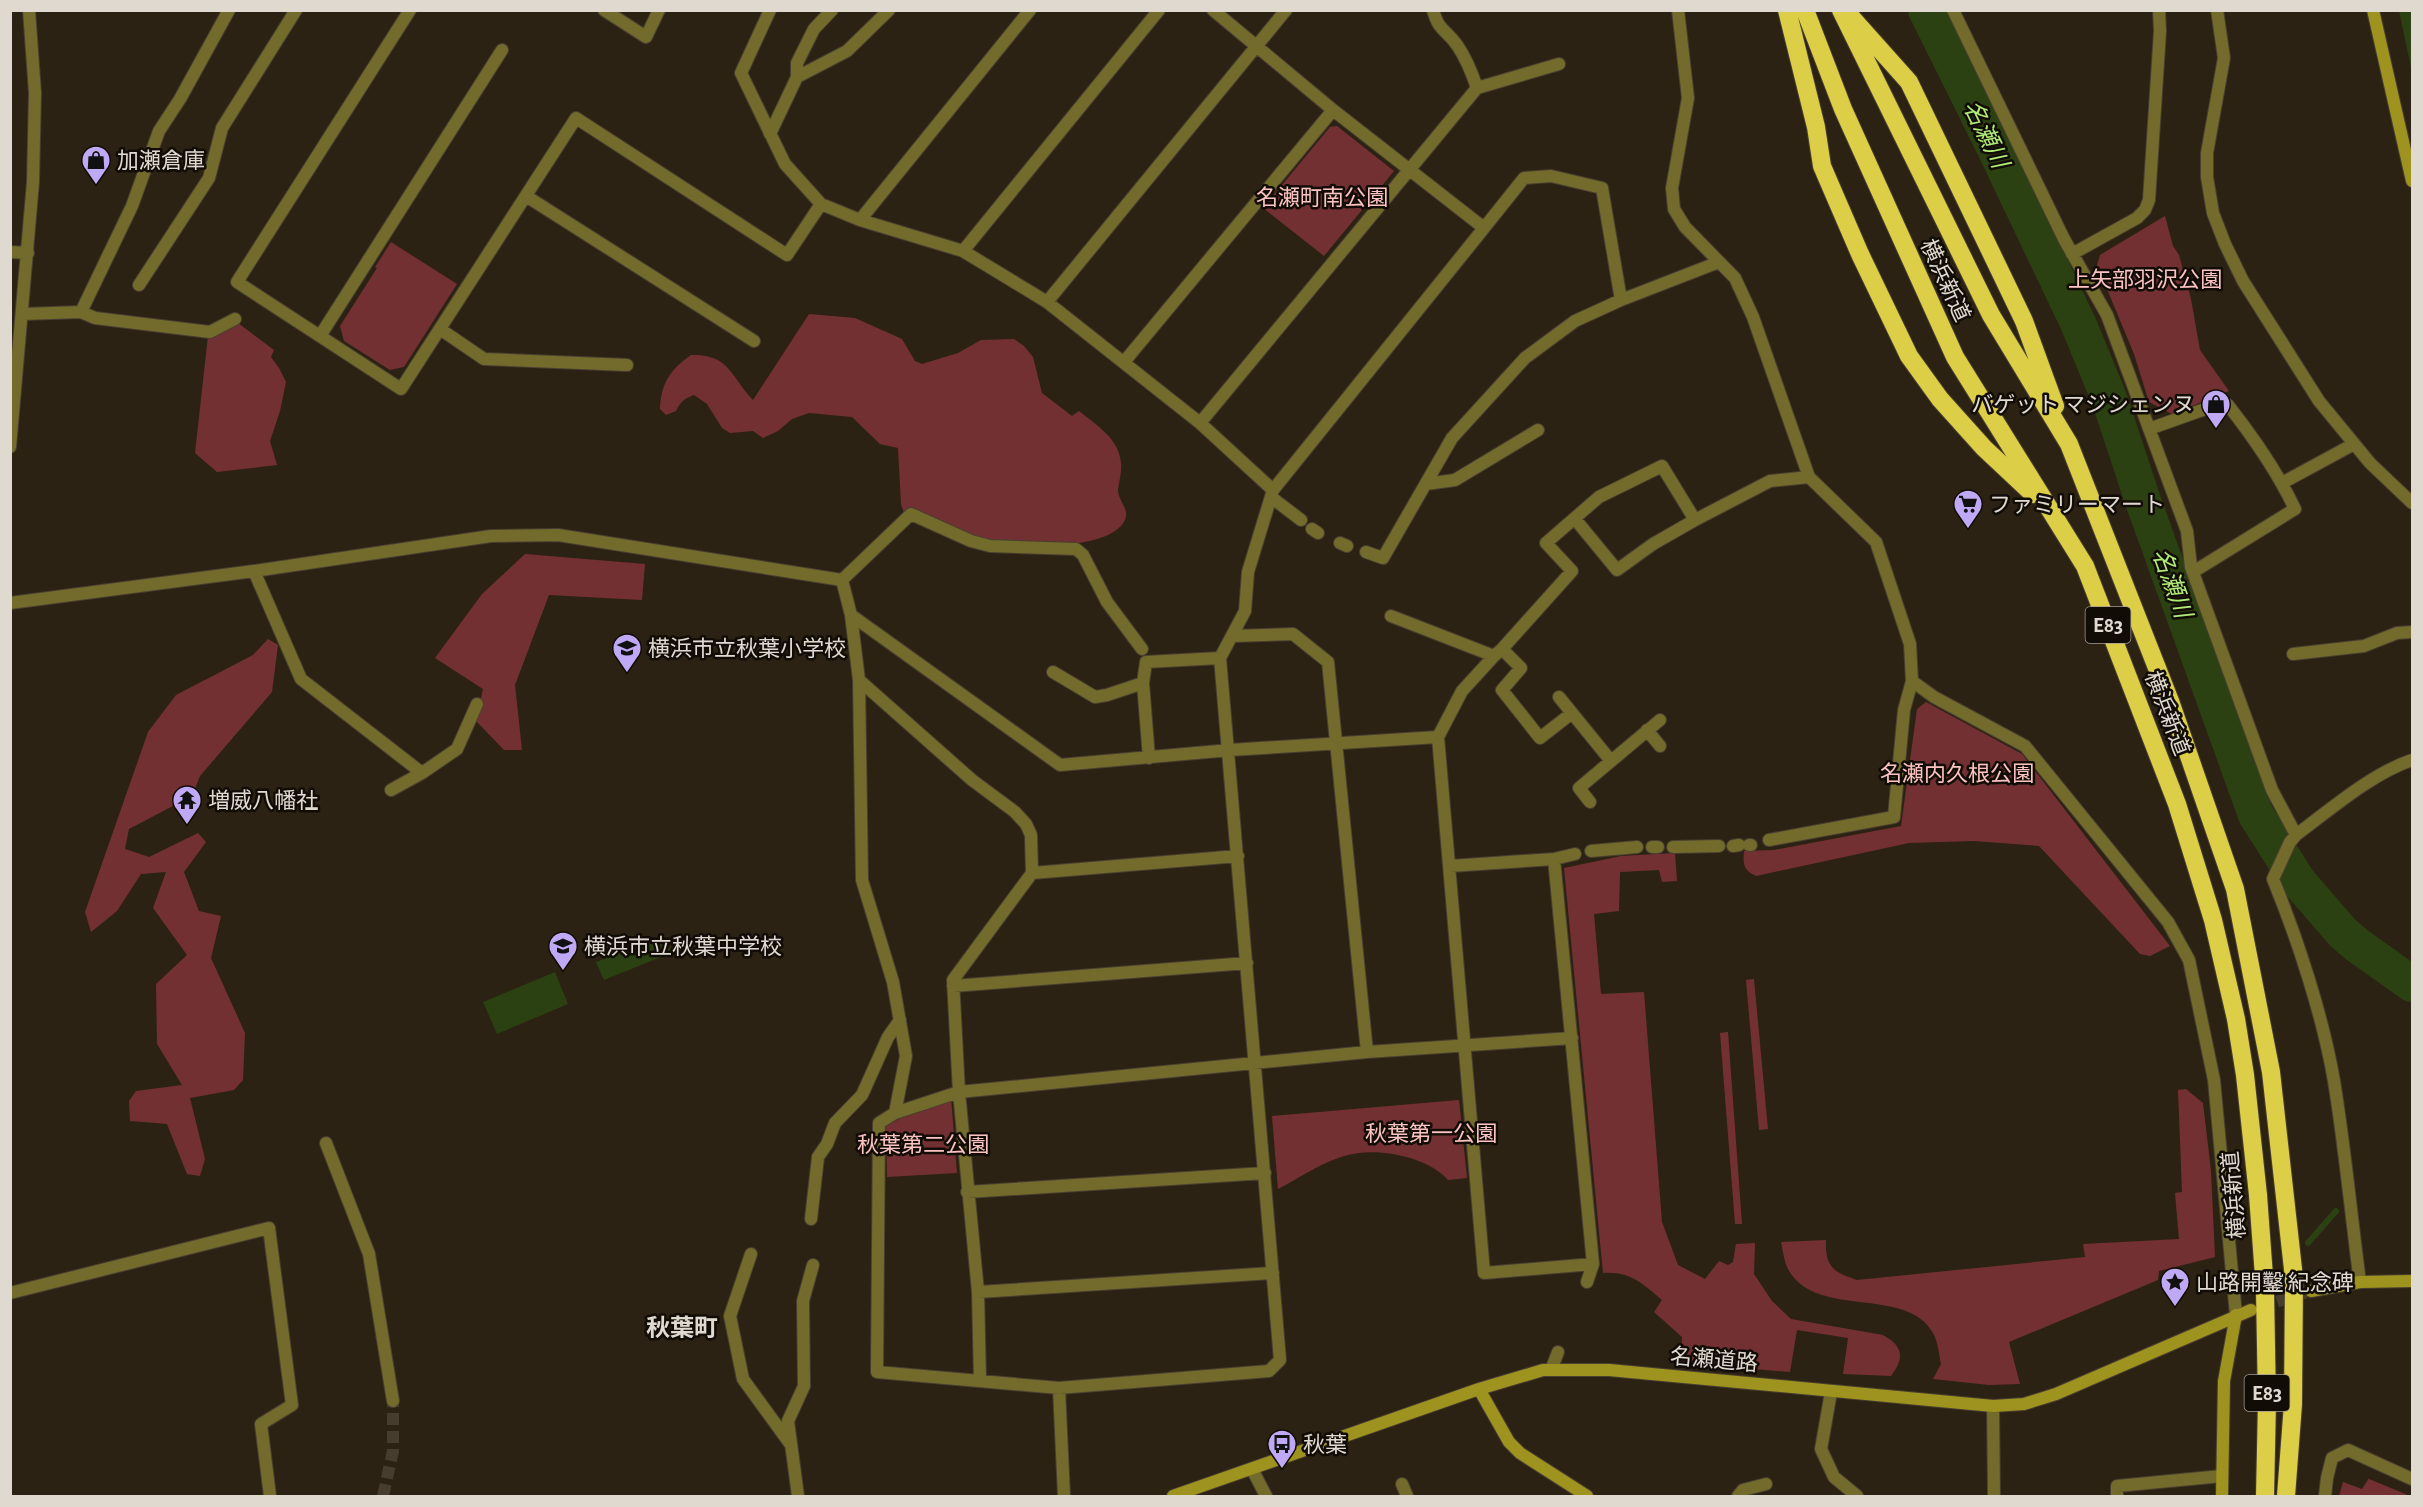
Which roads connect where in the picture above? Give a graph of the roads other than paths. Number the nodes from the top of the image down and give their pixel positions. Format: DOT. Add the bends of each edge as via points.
graph roads {
  1 [pos="29,10"];
  2 [pos="229,10"];
  3 [pos="296,10"];
  4 [pos="410,10"];
  5 [pos="604,10"];
  6 [pos="659,10"];
  7 [pos="770,10"];
  8 [pos="832,10"];
  9 [pos="889,10"];
  10 [pos="1158,10"];
  11 [pos="1213,10"];
  12 [pos="1287,10"];
  13 [pos="1433,10"];
  14 [pos="1678,10"];
  15 [pos="1788,10"];
  16 [pos="1805,10"];
  17 [pos="1843,10"];
  18 [pos="1953,10"];
  19 [pos="2159,10"];
  20 [pos="2217,10"];
  21 [pos="2373,10"];
  22 [pos="1025,12"];
  23 [pos="1257,47"];
  24 [pos="502,50"];
  25 [pos="1559,64"];
  26 [pos="797,77"];
  27 [pos="1477,88"];
  28 [pos="1333,110"];
  29 [pos="770,134"];
  30 [pos="1410,169"];
  31 [pos="2412,181"];
  32 [pos="526,196"];
  33 [pos="821,204"];
  34 [pos="860,220"];
  35 [pos="1484,228"];
  36 [pos="963,251"];
  37 [pos="10,252"];
  38 [pos="28,253"];
  39 [pos="2072,254"];
  40 [pos="1719,262"];
  41 [pos="139,285"];
  42 [pos="1621,300"];
  43 [pos="1047,302"];
  44 [pos="81,312"];
  45 [pos="23,314"];
  46 [pos="235,319"];
  47 [pos="440,329"];
  48 [pos="320,336"];
  49 [pos="754,341"];
  50 [pos="1124,362"];
  51 [pos="627,365"];
  52 [pos="1200,423"];
  53 [pos="2150,429"];
  54 [pos="1538,430"];
  55 [pos="2069,444"];
  56 [pos="2354,444"];
  57 [pos="10,447"];
  58 [pos="1809,477"];
  59 [pos="2282,483"];
  60 [pos="1426,484"];
  61 [pos="1272,493"];
  62 [pos="2412,503"];
  63 [pos="2052,511"];
  64 [pos="1575,519"];
  65 [pos="1301,520"];
  66 [pos="1695,520"];
  67 [pos="1366,552"];
  68 [pos="254,571"];
  69 [pos="2193,572"];
  70 [pos="842,580"];
  71 [pos="10,603"];
  72 [pos="851,615"];
  73 [pos="1391,616"];
  74 [pos="2412,632"];
  75 [pos="1232,636"];
  76 [pos="1498,653"];
  77 [pos="2293,654"];
  78 [pos="1144,656"];
  79 [pos="1220,658"];
  80 [pos="1053,672"];
  81 [pos="859,680"];
  82 [pos="1912,681"];
  83 [pos="1143,683"];
  84 [pos="1559,697"];
  85 [pos="477,704"];
  86 [pos="1572,713"];
  87 [pos="1660,720"];
  88 [pos="1647,730"];
  89 [pos="1438,737"];
  90 [pos="1336,743"];
  91 [pos="1660,746"];
  92 [pos="1230,750"];
  93 [pos="1149,758"];
  94 [pos="2412,760"];
  95 [pos="1611,761"];
  96 [pos="422,773"];
  97 [pos="391,790"];
  98 [pos="1590,802"];
  99 [pos="2293,838"];
  100 [pos="1771,840"];
  101 [pos="1719,846"];
  102 [pos="1673,847"];
  103 [pos="1637,848"];
  104 [pos="1591,851"];
  105 [pos="1575,854"];
  106 [pos="1238,856"];
  107 [pos="1554,859"];
  108 [pos="1450,866"];
  109 [pos="1032,873"];
  110 [pos="1247,963"];
  111 [pos="953,986"];
  112 [pos="900,1020"];
  113 [pos="1572,1038"];
  114 [pos="1463,1044"];
  115 [pos="1367,1052"];
  116 [pos="1256,1065"];
  117 [pos="959,1092"];
  118 [pos="895,1113"];
  119 [pos="326,1143"];
  120 [pos="1265,1173"];
  121 [pos="967,1192"];
  122 [pos="811,1219"];
  123 [pos="751,1254"];
  124 [pos="1593,1264"];
  125 [pos="813,1265"];
  126 [pos="1273,1273"];
  127 [pos="2412,1281"];
  128 [pos="1587,1282"];
  129 [pos="2360,1282"];
  130 [pos="978,1292"];
  131 [pos="2311,1292"];
  132 [pos="10,1293"];
  133 [pos="2251,1310"];
  134 [pos="2236,1316"];
  135 [pos="1558,1352"];
  136 [pos="1551,1370"];
  137 [pos="980,1381"];
  138 [pos="1059,1388"];
  139 [pos="1479,1389"];
  140 [pos="1831,1392"];
  141 [pos="393,1401"];
  142 [pos="1993,1406"];
  143 [pos="793,1448"];
  144 [pos="1252,1469"];
  145 [pos="2222,1476"];
  146 [pos="2412,1479"];
  147 [pos="1402,1484"];
  148 [pos="1766,1484"];
  149 [pos="270,1497"];
  150 [pos="798,1497"];
  151 [pos="1064,1497"];
  152 [pos="1173,1497"];
  153 [pos="1266,1497"];
  154 [pos="1407,1497"];
  155 [pos="1587,1497"];
  156 [pos="1738,1497"];
  157 [pos="1857,1497"];
  158 [pos="1994,1497"];
  159 [pos="2117,1497"];
  160 [pos="2223,1497"];
  161 [pos="2265,1497"];
  162 [pos="2286,1497"];
  163 [pos="2325,1497"];
  1 -- 38 [label="street" via="35,93"];
  2 -- 44 [label="street" via="159,131 132,206"];
  3 -- 41 [label="street" via="222,128 209,178"];
  4 -- 48 [label="street" via="237,282"];
  5 -- 6 [label="street" via="646,37"];
  7 -- 29 [label="street" via="741,73"];
  8 -- 26 [label="street" via="814,29 797,63"];
  9 -- 26 [label="street" via="847,51"];
  10 -- 36 [label="street"];
  11 -- 23 [label="street"];
  12 -- 23 [label="street"];
  13 -- 27 [label="street" via="1437,25 1456,43"];
  14 -- 40 [label="street" via="1688,98 1672,188 1674,210"];
  15 -- 63 [label="highway" via="1822,166 1909,356 1940,399 1984,448"];
  16 -- 63 [label="highway, 横浜新道 / E83" via="1843,109 1955,357"];
  17 -- 55 [label="highway, 横浜新道 / E83" via="1991,315"];
  17 -- 55 [label="highway" via="1909,82 2024,321"];
  18 -- 39 [label="street"];
  19 -- 39 [label="street" via="2149,200 2137,218"];
  20 -- 56 [label="street" via="2224,58 2207,153 2213,213 2244,281 2319,401"];
  21 -- 31 [label="street"];
  22 -- 34 [label="street"];
  23 -- 28 [label="street"];
  23 -- 43 [label="street"];
  24 -- 48 [label="street"];
  25 -- 27 [label="street"];
  26 -- 29 [label="street"];
  27 -- 30 [label="street"];
  28 -- 30 [label="street"];
  28 -- 50 [label="street"];
  29 -- 33 [label="street" via="785,164"];
  30 -- 35 [label="street"];
  30 -- 52 [label="street"];
  32 -- 33 [label="street" via="576,118 787,255"];
  32 -- 47 [label="street"];
  32 -- 49 [label="street"];
  33 -- 34 [label="street"];
  34 -- 36 [label="street"];
  35 -- 42 [label="street" via="1524,178 1551,176 1602,188"];
  35 -- 61 [label="street"];
  36 -- 43 [label="street"];
  37 -- 38 [label="street"];
  38 -- 45 [label="street"];
  39 -- 53 [label="street" via="2107,315"];
  40 -- 42 [label="street"];
  40 -- 58 [label="street" via="1735,278 1753,317"];
  42 -- 60 [label="street" via="1575,321 1525,358 1452,438"];
  43 -- 50 [label="street"];
  44 -- 45 [label="street"];
  44 -- 46 [label="street" via="95,318 210,332"];
  45 -- 57 [label="street"];
  47 -- 48 [label="street" via="401,389"];
  47 -- 51 [label="street" via="484,359"];
  50 -- 52 [label="street"];
  52 -- 61 [label="street"];
  53 -- 59 [label="street" via="2222,403 2228,405"];
  53 -- 69 [label="street" via="2187,531"];
  54 -- 60 [label="street" via="1455,480"];
  55 -- 162 [label="highway, 横浜新道 / E83" via="2170,701 2235,890 2271,1072 2294,1278 2293,1404"];
  56 -- 59 [label="street"];
  56 -- 62 [label="street"];
  58 -- 66 [label="street" via="1770,481"];
  58 -- 82 [label="street" via="1876,542 1910,644"];
  59 -- 69 [label="street" via="2295,509"];
  60 -- 67 [label="street" via="1383,558"];
  61 -- 65 [label="street"];
  61 -- 75 [label="street" via="1248,572 1245,611"];
  63 -- 161 [label="highway, 横浜新道 / E83" via="2085,566 2177,804 2213,920 2236,1019 2258,1195 2265,1290"];
  64 -- 66 [label="street" via="1617,570"];
  64 -- 66 [label="street" via="1599,497 1662,466"];
  64 -- 76 [label="street" via="1546,543 1572,571"];
  68 -- 70 [label="street" via="491,536 558,535"];
  68 -- 71 [label="street"];
  68 -- 96 [label="street" via="301,679"];
  69 -- 99 [label="street"];
  70 -- 72 [label="street"];
  70 -- 78 [label="street" via="911,514 990,546 1076,549"];
  72 -- 81 [label="street"];
  72 -- 93 [label="street" via="1060,765"];
  73 -- 76 [label="street"];
  74 -- 77 [label="street" via="2397,633 2364,646"];
  75 -- 79 [label="street"];
  75 -- 90 [label="street" via="1293,634 1328,662"];
  76 -- 86 [label="street" via="1521,668 1502,690 1540,738"];
  76 -- 89 [label="street" via="1462,691"];
  78 -- 79 [label="street"];
  78 -- 83 [label="street"];
  79 -- 92 [label="street"];
  80 -- 83 [label="street" via="1095,697"];
  81 -- 109 [label="street" via="939,752 1016,812 1031,835"];
  81 -- 112 [label="street" via="862,880 894,982"];
  82 -- 100 [label="street" via="1904,710 1894,817"];
  82 -- 134 [label="street" via="2025,746 2168,922 2189,960 2214,1080"];
  83 -- 93 [label="street"];
  84 -- 86 [label="street"];
  85 -- 96 [label="street" via="457,749"];
  86 -- 95 [label="street"];
  87 -- 88 [label="street"];
  88 -- 91 [label="street"];
  88 -- 95 [label="street"];
  89 -- 90 [label="street"];
  89 -- 108 [label="street"];
  90 -- 92 [label="street"];
  90 -- 115 [label="street"];
  92 -- 93 [label="street"];
  92 -- 106 [label="street"];
  94 -- 99 [label="street" via="2343,800"];
  95 -- 98 [label="street" via="1579,788"];
  96 -- 97 [label="street"];
  99 -- 129 [label="street" via="2273,879 2323,1029 2334,1081"];
  101 -- 102 [label="street"];
  103 -- 104 [label="street"];
  105 -- 107 [label="street"];
  106 -- 109 [label="street"];
  106 -- 110 [label="street"];
  107 -- 108 [label="street"];
  107 -- 113 [label="street"];
  108 -- 114 [label="street"];
  109 -- 111 [label="street" via="953,980"];
  110 -- 111 [label="street"];
  110 -- 116 [label="street"];
  111 -- 117 [label="street"];
  112 -- 118 [label="street" via="906,1056"];
  112 -- 122 [label="street" via="888,1037 862,1095 835,1124 818,1157"];
  113 -- 114 [label="street"];
  113 -- 124 [label="street"];
  114 -- 115 [label="street"];
  114 -- 124 [label="street" via="1484,1274"];
  115 -- 116 [label="street"];
  116 -- 117 [label="street"];
  116 -- 120 [label="street"];
  117 -- 118 [label="street"];
  117 -- 121 [label="street"];
  118 -- 137 [label="street" via="879,1123 877,1372"];
  119 -- 141 [label="street" via="369,1254"];
  120 -- 121 [label="street"];
  120 -- 126 [label="street"];
  121 -- 130 [label="street"];
  123 -- 143 [label="street" via="730,1316 742,1379"];
  124 -- 128 [label="street"];
  125 -- 143 [label="street" via="803,1301 804,1386 788,1421"];
  126 -- 130 [label="street"];
  126 -- 138 [label="street" via="1280,1360 1269,1371"];
  127 -- 129 [label="street"];
  129 -- 131 [label="street"];
  130 -- 137 [label="street"];
  132 -- 149 [label="street" via="269,1228 292,1405 261,1424"];
  133 -- 134 [label="street, 名瀬道路"];
  134 -- 142 [label="street, 名瀬道路" via="2056,1394 2024,1404"];
  134 -- 145 [label="street" via="2224,1381"];
  135 -- 136 [label="street"];
  136 -- 139 [label="street, 名瀬道路"];
  136 -- 140 [label="street, 名瀬道路" via="1609,1370"];
  137 -- 138 [label="street"];
  138 -- 151 [label="street"];
  139 -- 144 [label="street, 名瀬道路"];
  139 -- 155 [label="street" via="1509,1442 1520,1453"];
  140 -- 142 [label="street, 名瀬道路"];
  140 -- 157 [label="street" via="1821,1449 1834,1477"];
  142 -- 158 [label="street"];
  143 -- 150 [label="street"];
  144 -- 152 [label="street, 名瀬道路"];
  144 -- 153 [label="street"];
  145 -- 159 [label="street" via="2117,1486"];
  145 -- 160 [label="street"];
  146 -- 163 [label="street" via="2348,1450 2332,1458"];
  147 -- 154 [label="street"];
  148 -- 156 [label="street" via="1743,1490"];
}
